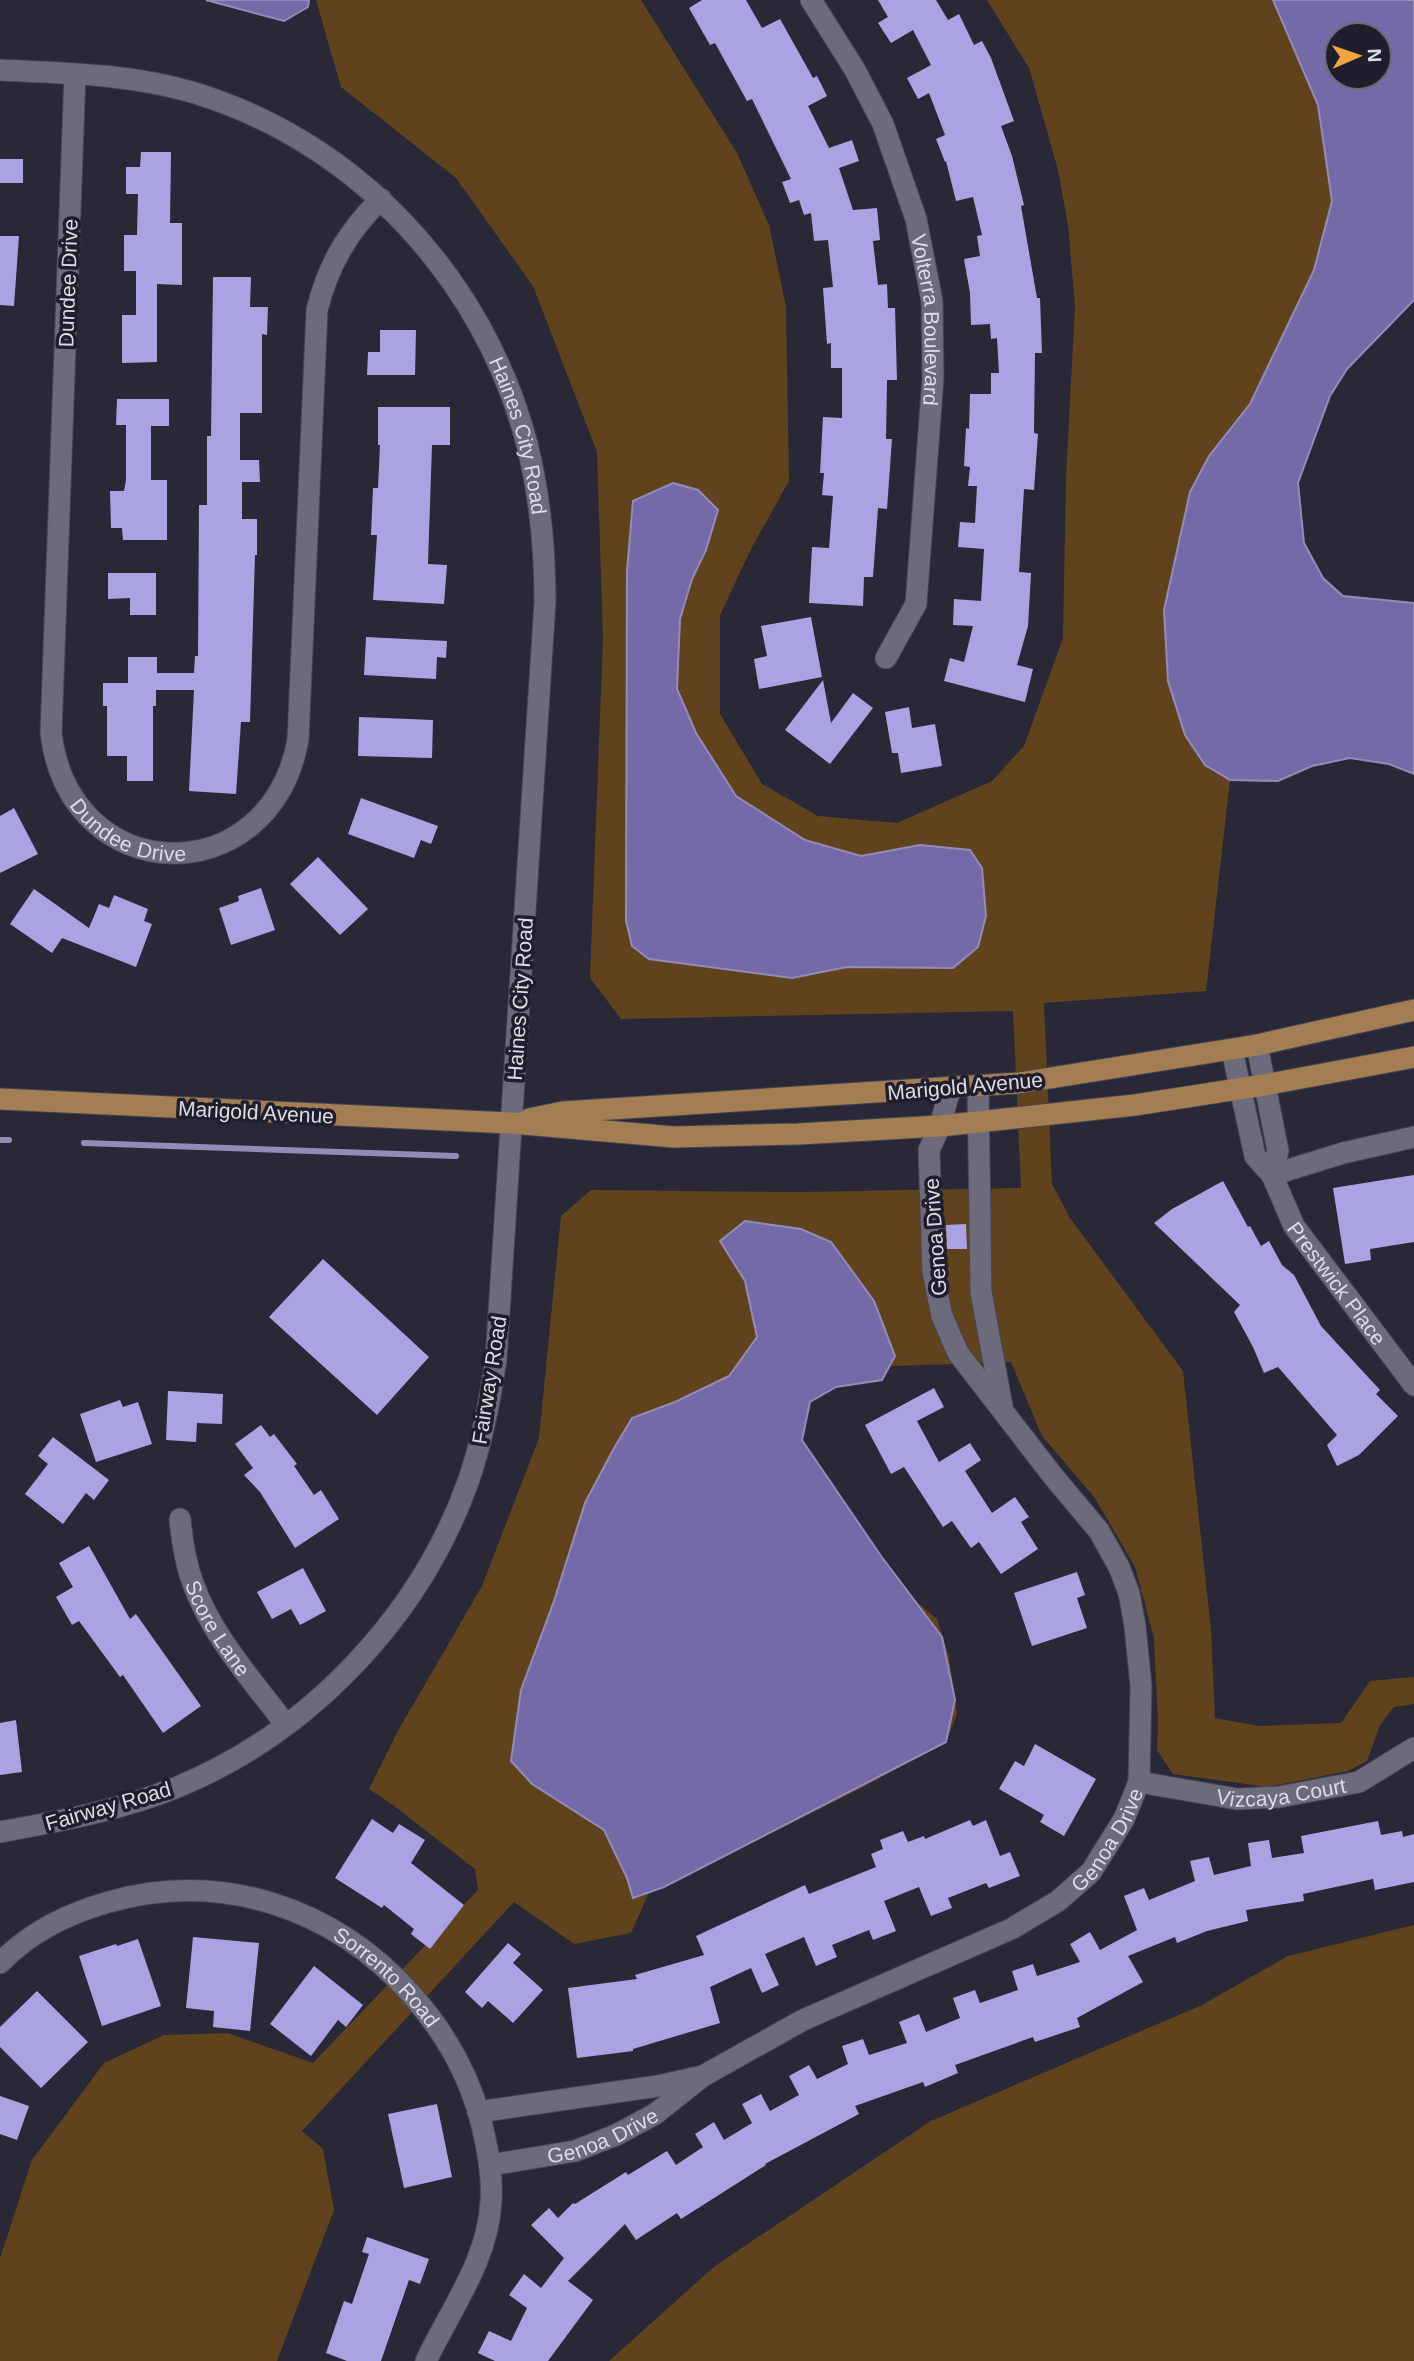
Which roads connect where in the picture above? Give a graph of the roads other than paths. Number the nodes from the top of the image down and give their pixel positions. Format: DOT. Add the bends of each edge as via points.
graph roads {
  1 [pos="811,0"];
  2 [pos="0,71"];
  3 [pos="75,74"];
  4 [pos="381,199"];
  5 [pos="886,658"];
  6 [pos="1414,1010"];
  7 [pos="1257,1045"];
  8 [pos="1232,1050"];
  9 [pos="1414,1058"];
  10 [pos="1264,1085"];
  11 [pos="978,1087"];
  12 [pos="950,1089"];
  13 [pos="1240,1089"];
  14 [pos="0,1099"];
  15 [pos="979,1122"];
  16 [pos="512,1123"];
  17 [pos="940,1126"];
  18 [pos="1414,1137"];
  19 [pos="1272,1174"];
  20 [pos="1414,1385"];
  21 [pos="1004,1412"];
  22 [pos="180,1519"];
  23 [pos="286,1725"];
  24 [pos="1414,1748"];
  25 [pos="1139,1782"];
  26 [pos="0,1832"];
  27 [pos="0,1963"];
  28 [pos="703,2076"];
  29 [pos="478,2112"];
  30 [pos="490,2165"];
  31 [pos="426,2361"];
  1 -- 5 [label="street, Volterra Boulevard" via="883,124 916,219 932,301 933,378 916,604"];
  2 -- 3 [label="street, Haines City Road"];
  3 -- 4 [label="street, Haines City Road" via="164,85 226,103 316,149"];
  3 -- 4 [label="street, Dundee Drive" via="51,733 58,771 77,805 122,841 169,853 214,847 255,823 276,799 291,771 298,740 317,310 323,285 346,238"];
  4 -- 16 [label="street, Haines City Road" via="442,268 493,351 521,423 539,507 545,569 543,652"];
  6 -- 7 [label="main road, Marigold Avenue"];
  7 -- 8 [label="main road, Marigold Avenue"];
  7 -- 10 [label="street, Prestwick Place"];
  8 -- 11 [label="main road, Marigold Avenue"];
  8 -- 13 [label="street, Prestwick Place"];
  9 -- 10 [label="main road, Marigold Avenue"];
  10 -- 13 [label="main road, Marigold Avenue"];
  10 -- 19 [label="street, Prestwick Place" via="1278,1151"];
  11 -- 12 [label="main road, Marigold Avenue"];
  11 -- 15 [label="street, Genoa Drive"];
  12 -- 16 [label="main road, Marigold Avenue" via="563,1112"];
  12 -- 17 [label="street, Genoa Drive"];
  13 -- 15 [label="main road, Marigold Avenue"];
  13 -- 19 [label="street, Prestwick Place" via="1255,1156"];
  14 -- 16 [label="main road, Marigold Avenue"];
  15 -- 17 [label="main road, Marigold Avenue"];
  15 -- 21 [label="street, Genoa Drive" via="981,1292"];
  16 -- 17 [label="main road, Marigold Avenue" via="674,1137"];
  16 -- 23 [label="street, Fairway Road" via="496,1359 484,1429 467,1483 442,1541 401,1607 352,1667"];
  17 -- 21 [label="street, Genoa Drive" via="929,1150 933,1272 942,1316 958,1353"];
  18 -- 19 [label="street"];
  19 -- 20 [label="street, Prestwick Place" via="1294,1226"];
  21 -- 25 [label="street, Genoa Drive" via="1099,1531 1129,1593 1141,1686"];
  22 -- 23 [label="street, Score Lane" via="184,1552 203,1605 224,1642"];
  23 -- 26 [label="street, Fairway Road" via="235,1758 159,1794 76,1818"];
  24 -- 25 [label="street, Vizcaya Court" via="1359,1782 1279,1797 1237,1799"];
  25 -- 28 [label="street, Genoa Drive" via="1124,1819 1091,1872 1058,1901 1011,1929 803,2020"];
  27 -- 29 [label="street, Sorrento Road" via="23,1943 69,1916 141,1894 243,1895 283,1906 361,1947 397,1979 446,2039"];
  28 -- 29 [label="street, Genoa Drive"];
  28 -- 30 [label="street, Genoa Drive" via="655,2113 616,2135 575,2151"];
  29 -- 30 [label="street, Sorrento Road"];
  30 -- 31 [label="street, Sorrento Road" via="491,2200 482,2253"];
}
